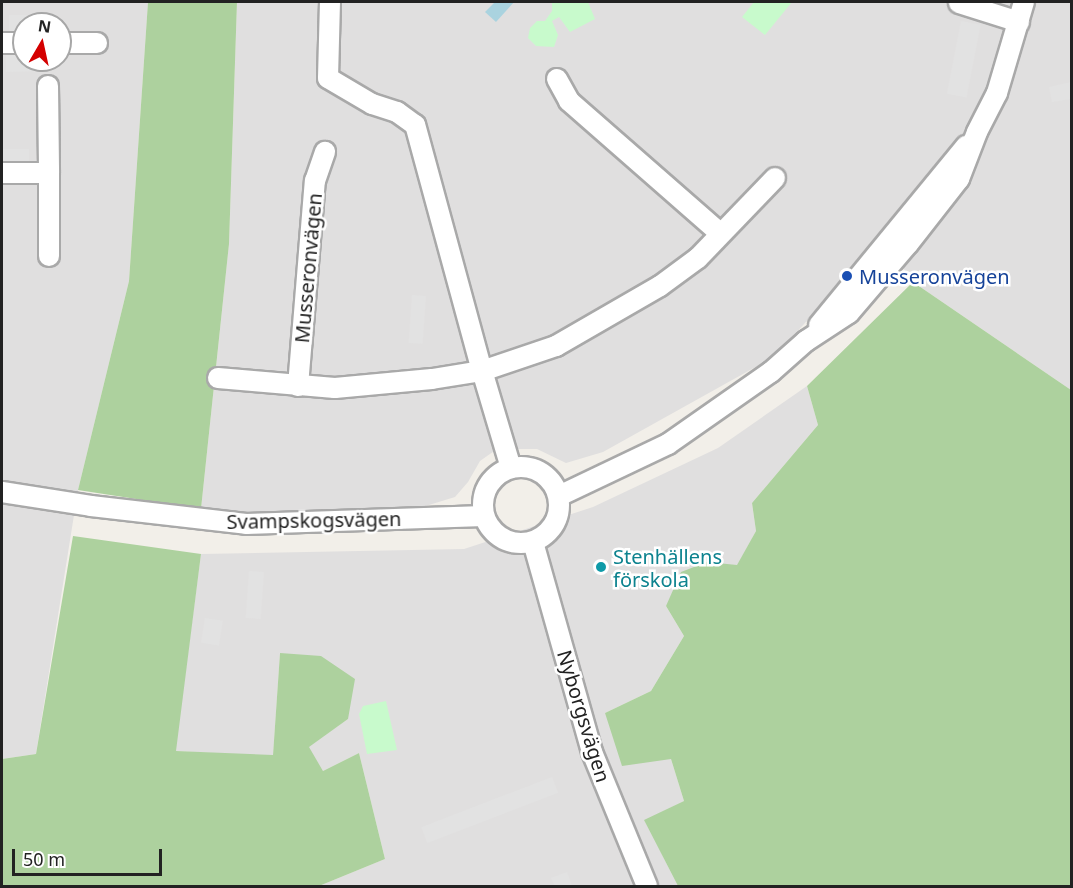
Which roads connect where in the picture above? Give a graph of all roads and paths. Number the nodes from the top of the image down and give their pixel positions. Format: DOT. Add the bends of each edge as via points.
graph roads {
  1 [pos="330,2"];
  2 [pos="1024,2"];
  3 [pos="959,3"];
  4 [pos="1019,22"];
  5 [pos="72,43"];
  6 [pos="97,43"];
  7 [pos="557,79"];
  8 [pos="48,86"];
  9 [pos="324,152"];
  10 [pos="2,173"];
  11 [pos="49,173"];
  12 [pos="775,178"];
  13 [pos="720,233"];
  14 [pos="49,256"];
  15 [pos="482,371"];
  16 [pos="218,378"];
  17 [pos="298,386"];
  18 [pos="511,468"];
  19 [pos="2,492"];
  20 [pos="559,496"];
  21 [pos="484,516"];
  22 [pos="533,542"];
  23 [pos="647,886"];
  1 -- 15 [label="street" via="328,78 415,124"];
  2 -- 4 [label="street"];
  3 -- 4 [label="street"];
  4 -- 20 [label="street" via="998,93 959,178 849,313 668,444"];
  5 -- 6 [label="street"];
  7 -- 13 [label="street" via="569,101"];
  8 -- 11 [label="street"];
  9 -- 17 [label="street, Musseronvägen" via="315,182"];
  10 -- 11 [label="street"];
  11 -- 14 [label="street"];
  12 -- 13 [label="street"];
  13 -- 15 [label="street" via="698,258 609,318 556,346"];
  15 -- 17 [label="street" via="335,388"];
  15 -- 18 [label="street"];
  16 -- 17 [label="street"];
  18 -- 20 [label="street" via="531,468 543,473"];
  18 -- 21 [label="street" via="487,486"];
  19 -- 21 [label="street, Svampskogsvägen" via="246,524"];
  20 -- 22 [label="street" via="554,525"];
  21 -- 22 [label="street" via="490,528 504,539"];
  22 -- 23 [label="street, Nyborgsvägen" via="592,752"];
}
